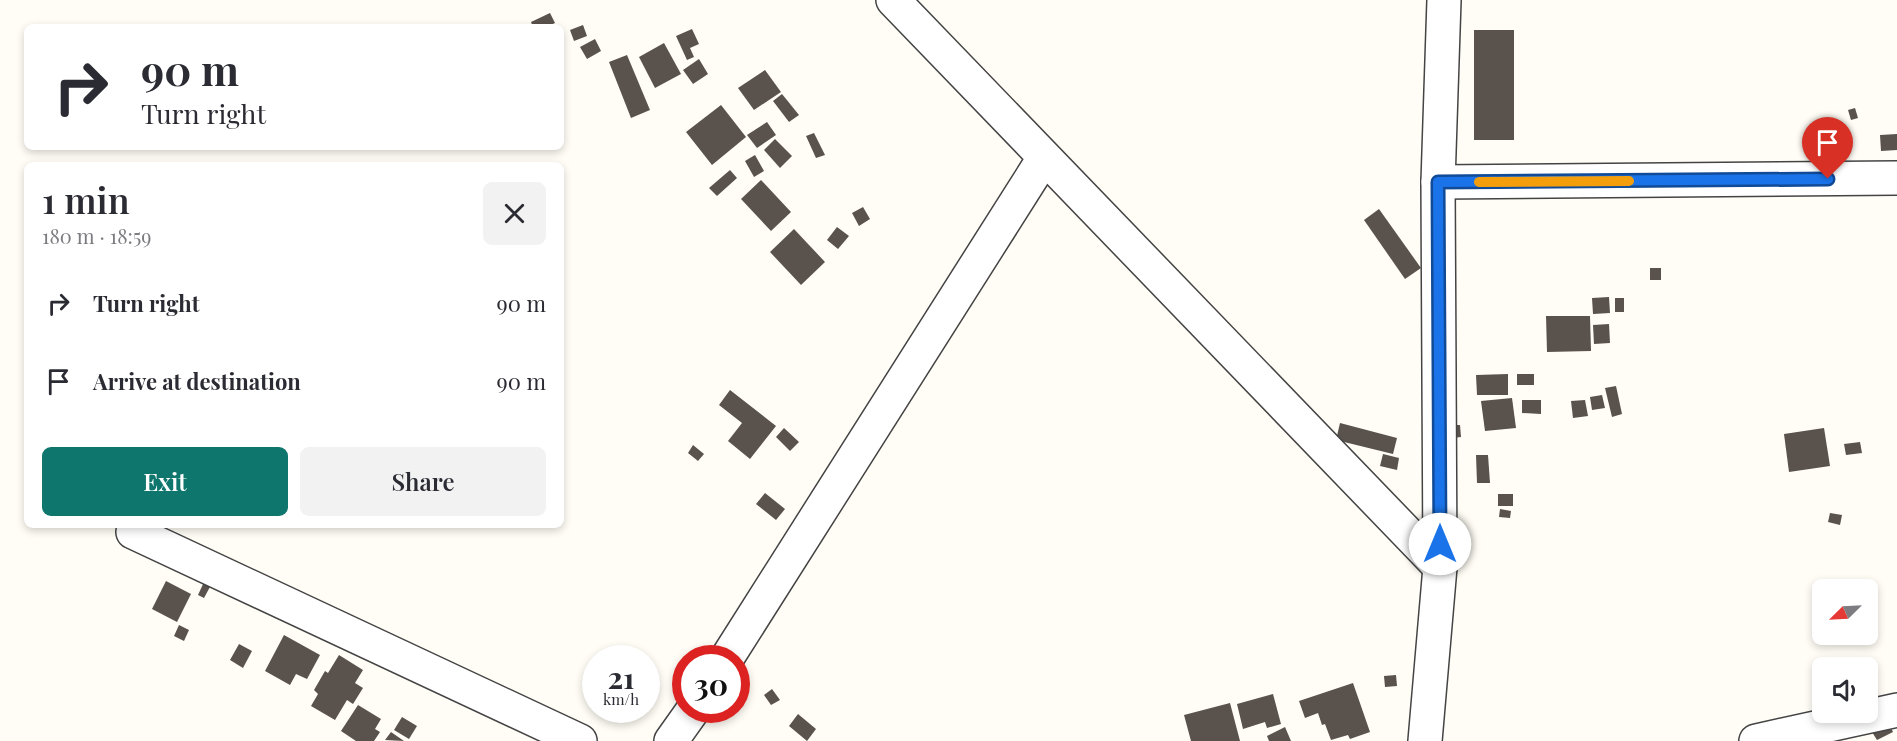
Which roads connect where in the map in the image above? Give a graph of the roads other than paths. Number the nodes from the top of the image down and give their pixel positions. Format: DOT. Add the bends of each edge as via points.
graph roads {
  1 [pos="893,0"];
  2 [pos="1444,0"];
  3 [pos="1044,158"];
  4 [pos="1897,178"];
  5 [pos="1438,182"];
  6 [pos="133,532"];
  7 [pos="1440,567"];
  8 [pos="735,645"];
  9 [pos="1897,710"];
  10 [pos="684,723"];
  11 [pos="580,741"];
  12 [pos="671,741"];
  13 [pos="1425,741"];
  14 [pos="1756,741"];
  1 -- 3 [label="street"];
  2 -- 5 [label="street"];
  3 -- 7 [label="street"];
  3 -- 8 [label="street"];
  4 -- 5 [label="street"];
  5 -- 7 [label="street"];
  6 -- 11 [label="street"];
  7 -- 13 [label="street"];
  9 -- 14 [label="street"];
  10 -- 12 [label="street"];
}
